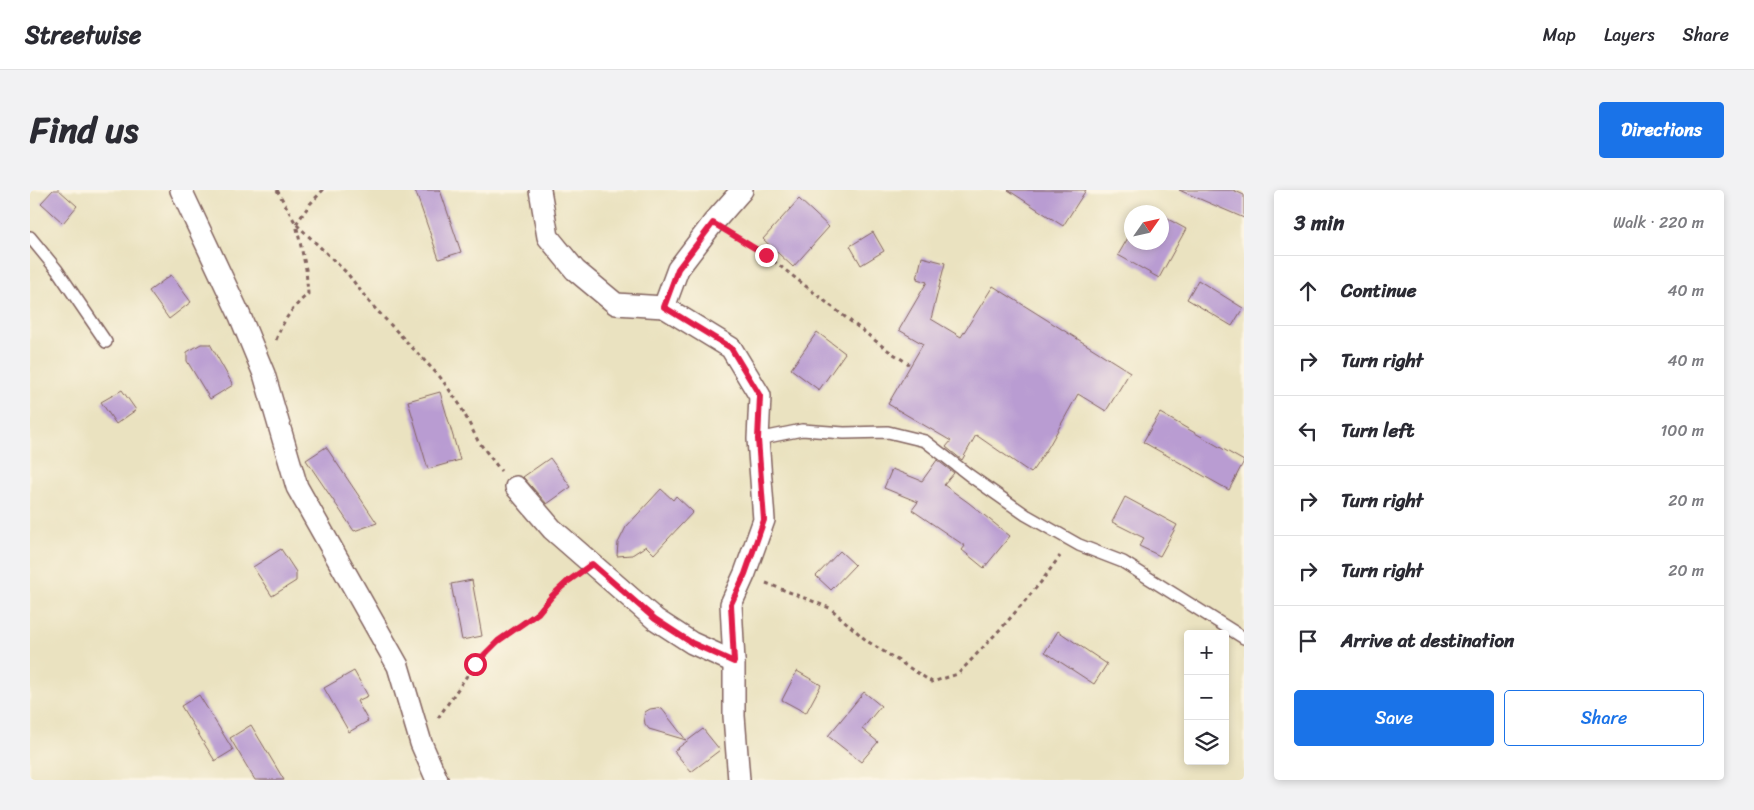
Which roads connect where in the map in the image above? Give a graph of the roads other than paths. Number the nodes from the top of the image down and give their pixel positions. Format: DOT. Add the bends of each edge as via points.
graph roads {
  1 [pos="182,190"];
  2 [pos="540,190"];
  3 [pos="742,190"];
  4 [pos="30,237"];
  5 [pos="664,307"];
  6 [pos="106,342"];
  7 [pos="758,439"];
  8 [pos="516,487"];
  9 [pos="1244,638"];
  10 [pos="734,662"];
  11 [pos="743,777"];
  12 [pos="437,780"];
  1 -- 12 [label="street" via="264,374 298,487 398,666 420,743"];
  2 -- 5 [label="street" via="548,237 575,270 616,304"];
  3 -- 5 [label="street" via="678,269"];
  4 -- 6 [label="lane" via="57,270"];
  5 -- 7 [label="street" via="731,348 760,396"];
  7 -- 9 [label="lane" via="802,430 888,432 924,441 1026,515 1079,545 1123,562"];
  7 -- 10 [label="street" via="764,520 731,604"];
  8 -- 10 [label="street" via="552,529 655,619 692,643"];
  10 -- 11 [label="street" via="734,716"];
}
